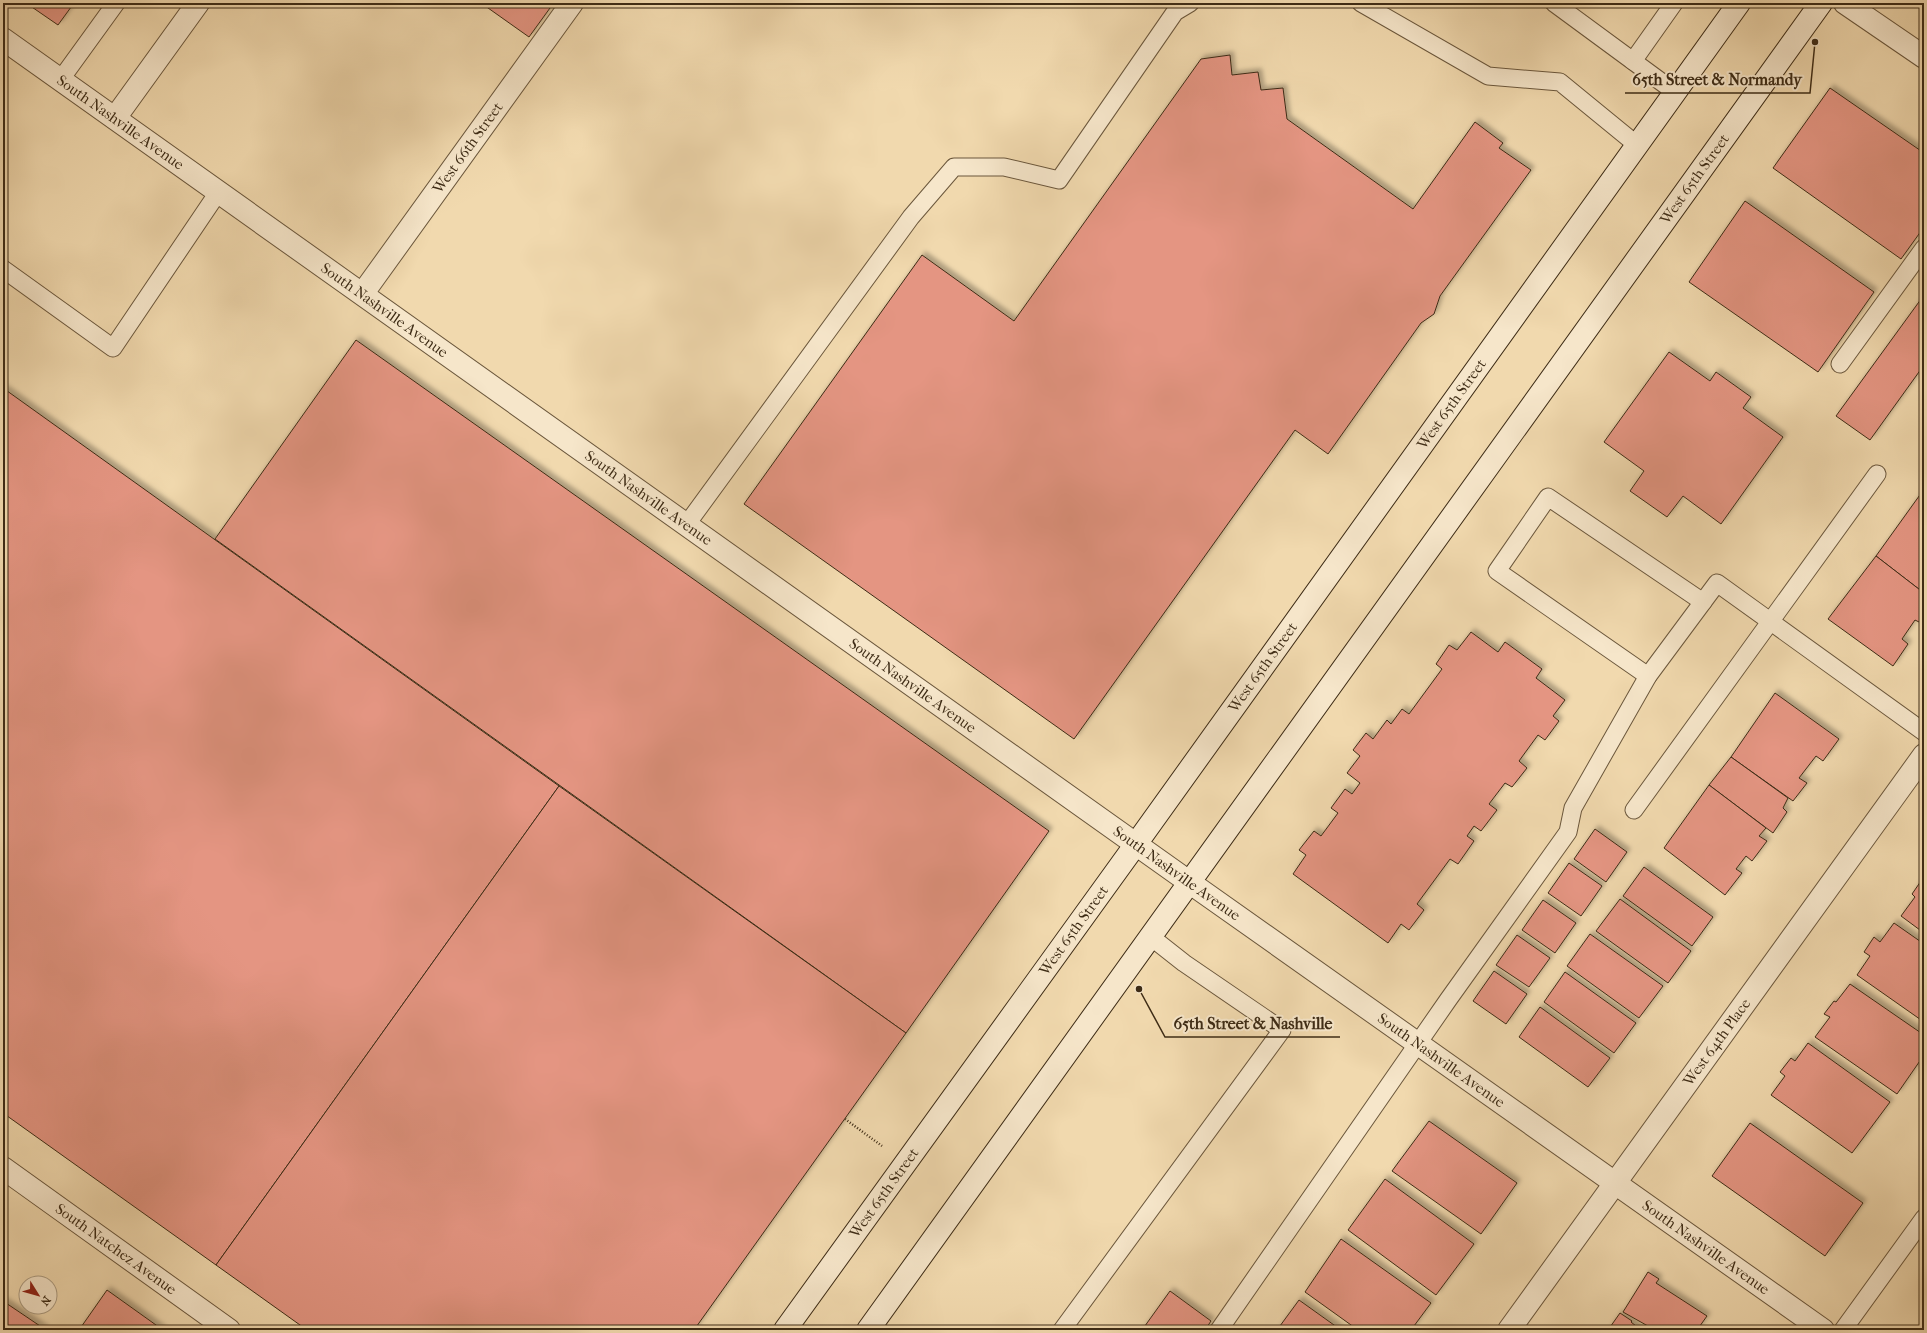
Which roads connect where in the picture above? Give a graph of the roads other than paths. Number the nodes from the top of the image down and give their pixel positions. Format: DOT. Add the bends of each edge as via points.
graph roads {
  1 [pos="116,3"];
  2 [pos="198,3"];
  3 [pos="572,3"];
  4 [pos="1190,3"];
  5 [pos="1361,3"];
  6 [pos="1554,3"];
  7 [pos="1674,3"];
  8 [pos="1739,3"];
  9 [pos="1821,3"];
  10 [pos="1846,3"];
  11 [pos="3,39"];
  12 [pos="1924,58"];
  13 [pos="1633,61"];
  14 [pos="60,80"];
  15 [pos="1675,92"];
  16 [pos="115,118"];
  17 [pos="1637,145"];
  18 [pos="219,192"];
  19 [pos="1924,248"];
  20 [pos="3,269"];
  21 [pos="362,293"];
  22 [pos="1840,364"];
  23 [pos="1877,474"];
  24 [pos="687,524"];
  25 [pos="1703,602"];
  26 [pos="1771,622"];
  27 [pos="1648,676"];
  28 [pos="1924,732"];
  29 [pos="1924,755"];
  30 [pos="1634,810"];
  31 [pos="1136,844"];
  32 [pos="1189,882"];
  33 [pos="1150,937"];
  34 [pos="1418,1044"];
  35 [pos="3,1168"];
  36 [pos="1615,1183"];
  37 [pos="1924,1218"];
  38 [pos="229,1330"];
  39 [pos="784,1330"];
  40 [pos="868,1330"];
  41 [pos="1062,1330"];
  42 [pos="1219,1330"];
  43 [pos="1509,1330"];
  44 [pos="1823,1330"];
  45 [pos="1843,1330"];
  1 -- 14 [label="lane"];
  2 -- 16 [label="street"];
  3 -- 21 [label="street, West 66th Street"];
  4 -- 24 [label="lane" via="1175,12 1059,180 1004,167 954,167 911,217"];
  5 -- 17 [label="lane" via="1488,76 1560,82"];
  6 -- 13 [label="lane"];
  7 -- 13 [label="lane"];
  8 -- 15 [label="street, West 65th Street"];
  9 -- 32 [label="street, West 65th Street"];
  10 -- 12 [label="street"];
  11 -- 14 [label="street, South Nashville Avenue"];
  13 -- 15 [label="lane"];
  14 -- 16 [label="street, South Nashville Avenue"];
  15 -- 17 [label="street, West 65th Street"];
  16 -- 18 [label="street, South Nashville Avenue"];
  17 -- 31 [label="street, West 65th Street"];
  18 -- 20 [label="lane" via="113,348"];
  18 -- 21 [label="street, South Nashville Avenue"];
  19 -- 22 [label="lane"];
  21 -- 24 [label="street, South Nashville Avenue"];
  23 -- 26 [label="lane"];
  24 -- 31 [label="street, South Nashville Avenue"];
  25 -- 26 [label="lane" via="1717,583"];
  25 -- 27 [label="lane"];
  25 -- 27 [label="lane" via="1548,497 1497,571"];
  26 -- 28 [label="lane"];
  26 -- 30 [label="lane"];
  27 -- 34 [label="lane" via="1573,808 1568,832"];
  29 -- 36 [label="street, West 64th Place"];
  31 -- 32 [label="street, South Nashville Avenue"];
  31 -- 39 [label="street, West 65th Street"];
  32 -- 33 [label="street, West 65th Street"];
  32 -- 34 [label="street, South Nashville Avenue"];
  33 -- 40 [label="street, West 65th Street"];
  33 -- 41 [label="lane" via="1282,1030"];
  34 -- 36 [label="street, South Nashville Avenue"];
  34 -- 42 [label="lane"];
  35 -- 38 [label="street, South Natchez Avenue"];
  36 -- 43 [label="street, West 64th Place"];
  36 -- 44 [label="street, South Nashville Avenue"];
  37 -- 45 [label="lane"];
}
